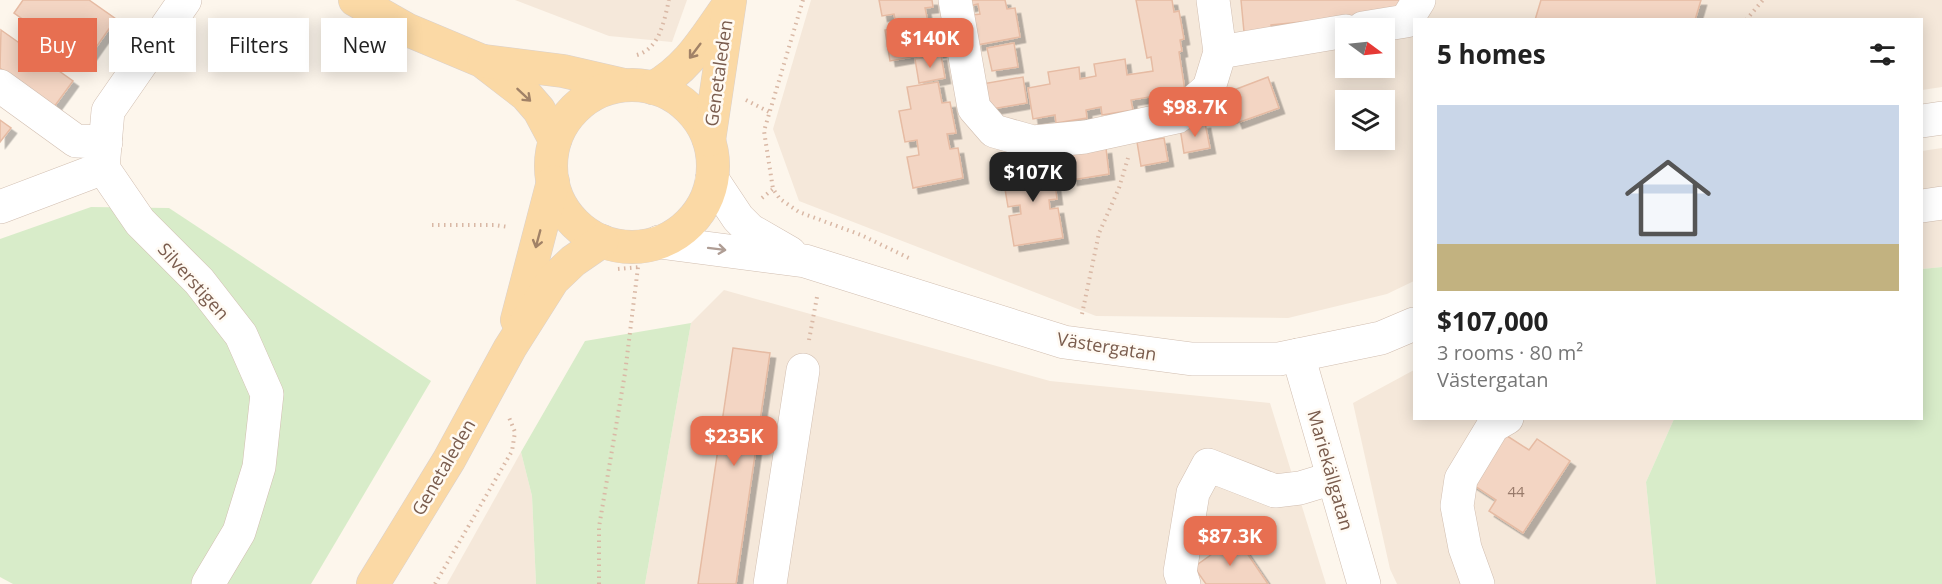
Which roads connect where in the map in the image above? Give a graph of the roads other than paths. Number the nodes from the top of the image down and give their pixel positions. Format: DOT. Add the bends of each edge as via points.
graph roads {
  1 [pos="185,0"];
  2 [pos="355,0"];
  3 [pos="955,0"];
  4 [pos="1213,0"];
  5 [pos="1419,0"];
  6 [pos="729,3"];
  7 [pos="1395,23"];
  8 [pos="1335,33"];
  9 [pos="1220,52"];
  10 [pos="482,61"];
  11 [pos="0,86"];
  12 [pos="639,86"];
  13 [pos="1942,118"];
  14 [pos="1923,121"];
  15 [pos="555,140"];
  16 [pos="709,140"];
  17 [pos="104,155"];
  18 [pos="712,179"];
  19 [pos="552,182"];
  20 [pos="1942,203"];
  21 [pos="1923,206"];
  22 [pos="0,207"];
  23 [pos="654,255"];
  24 [pos="607,256"];
  25 [pos="805,261"];
  26 [pos="1413,324"];
  27 [pos="510,348"];
  28 [pos="1298,355"];
  29 [pos="803,370"];
  30 [pos="1504,420"];
  31 [pos="1333,478"];
  32 [pos="208,584"];
  33 [pos="373,584"];
  34 [pos="770,584"];
  35 [pos="1184,584"];
  36 [pos="1364,584"];
  37 [pos="1478,584"];
  1 -- 17 [label="street" via="108,111"];
  2 -- 10 [label="main road" via="408,30"];
  3 -- 9 [label="street" via="974,108 994,131 1033,142 1086,137 1177,117 1209,88"];
  4 -- 9 [label="street"];
  5 -- 7 [label="street" via="1406,21"];
  6 -- 12 [label="main road, Genetaleden, one-way" via="683,67 671,78"];
  6 -- 16 [label="main road, Genetaleden"];
  8 -- 9 [label="street"];
  10 -- 12 [label="main road"];
  10 -- 15 [label="main road, one-way" via="526,95"];
  11 -- 17 [label="street" via="76,141"];
  12 -- 15 [label="main road" via="602,91 582,103 566,119"];
  12 -- 16 [label="main road" via="681,102 693,112"];
  13 -- 14 [label="street"];
  15 -- 19 [label="main road"];
  16 -- 18 [label="main road"];
  17 -- 22 [label="street"];
  17 -- 32 [label="street, Silverstigen" via="140,222 199,281 242,335 267,394 259,467 239,532"];
  18 -- 23 [label="main road" via="694,218"];
  18 -- 25 [label="street, Västergatan" via="729,207 750,230"];
  19 -- 24 [label="main road" via="570,218"];
  19 -- 27 [label="main road, Genetaleden, one-way"];
  20 -- 21 [label="street"];
  23 -- 24 [label="main road" via="631,247"];
  23 -- 25 [label="street, Västergatan, one-way"];
  24 -- 27 [label="main road, Genetaleden" via="573,261 553,280"];
  25 -- 28 [label="street, Västergatan" via="1064,342 1192,359 1279,359"];
  26 -- 28 [label="street, Västergatan" via="1381,338"];
  27 -- 33 [label="main road, Genetaleden"];
  28 -- 31 [label="street, Mariekällgatan"];
  29 -- 34 [label="street"];
  30 -- 37 [label="street" via="1493,426 1461,478 1457,506 1465,548"];
  31 -- 35 [label="street" via="1275,491 1208,465 1193,493 1180,572"];
  31 -- 36 [label="street, Mariekällgatan"];
}
